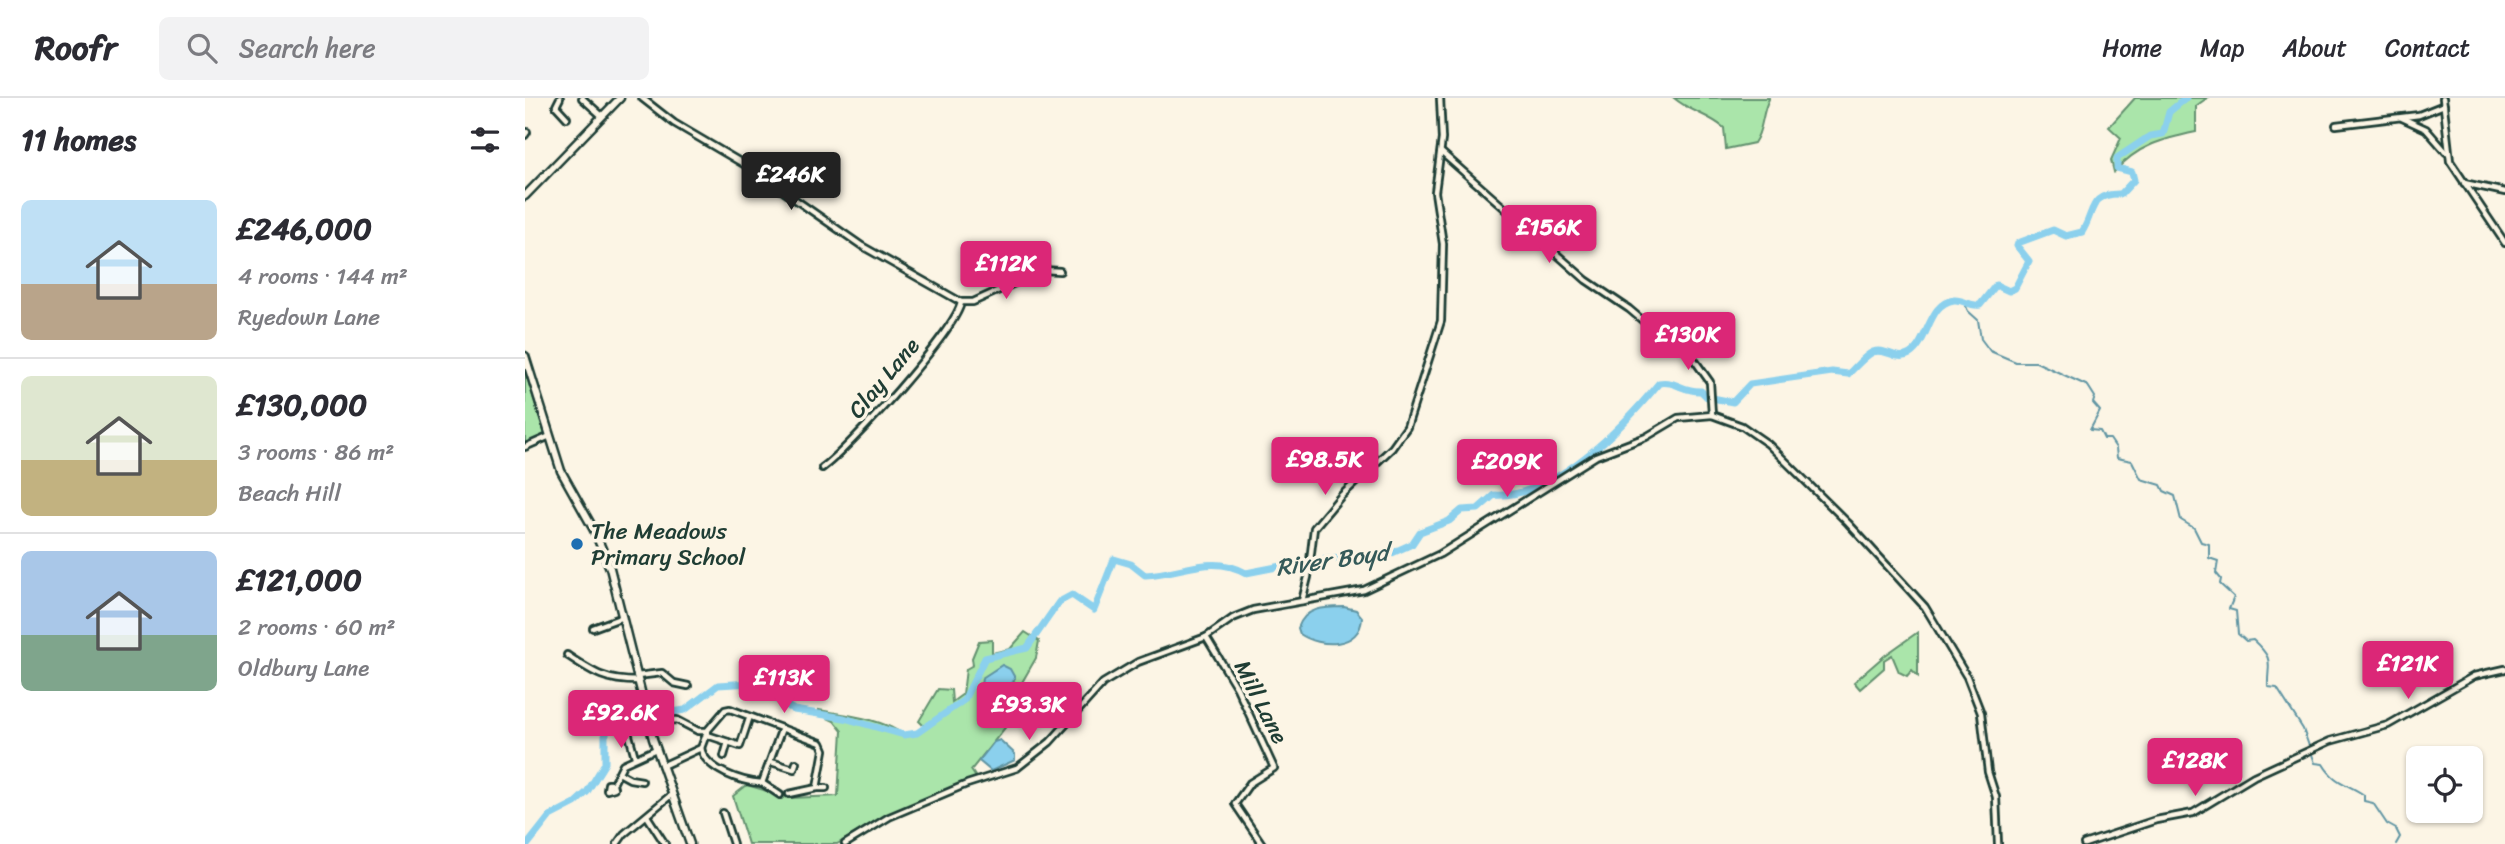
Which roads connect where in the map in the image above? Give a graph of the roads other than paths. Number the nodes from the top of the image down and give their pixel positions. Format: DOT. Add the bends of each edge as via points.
graph roads {
  1 [pos="560,98"];
  2 [pos="582,98"];
  3 [pos="619,98"];
  4 [pos="642,98"];
  5 [pos="1440,98"];
  6 [pos="2443,98"];
  7 [pos="2444,105"];
  8 [pos="602,116"];
  9 [pos="2398,117"];
  10 [pos="567,118"];
  11 [pos="2336,125"];
  12 [pos="1441,152"];
  13 [pos="2449,159"];
  14 [pos="2465,183"];
  15 [pos="2505,192"];
  16 [pos="525,196"];
  17 [pos="2505,243"];
  18 [pos="1060,271"];
  19 [pos="961,302"];
  20 [pos="525,356"];
  21 [pos="1711,415"];
  22 [pos="551,435"];
  23 [pos="525,447"];
  24 [pos="821,468"];
  25 [pos="1302,601"];
  26 [pos="622,617"];
  27 [pos="593,628"];
  28 [pos="1206,637"];
  29 [pos="567,655"];
  30 [pos="2505,669"];
  31 [pos="637,678"];
  32 [pos="688,686"];
  33 [pos="749,719"];
  34 [pos="648,721"];
  35 [pos="627,728"];
  36 [pos="782,728"];
  37 [pos="707,733"];
  38 [pos="728,742"];
  39 [pos="701,748"];
  40 [pos="656,750"];
  41 [pos="724,756"];
  42 [pos="635,757"];
  43 [pos="771,762"];
  44 [pos="796,763"];
  45 [pos="662,766"];
  46 [pos="619,773"];
  47 [pos="642,781"];
  48 [pos="762,783"];
  49 [pos="613,784"];
  50 [pos="817,788"];
  51 [pos="826,789"];
  52 [pos="789,793"];
  53 [pos="671,795"];
  54 [pos="780,795"];
  55 [pos="723,813"];
  56 [pos="647,816"];
  57 [pos="617,844"];
  58 [pos="665,844"];
  59 [pos="690,844"];
  60 [pos="733,844"];
  61 [pos="845,844"];
  62 [pos="1262,844"];
  63 [pos="1998,844"];
  64 [pos="2084,844"];
  1 -- 10 [label="street" via="556,106"];
  2 -- 8 [label="street"];
  3 -- 8 [label="main road"];
  4 -- 19 [label="street" via="840,232"];
  5 -- 12 [label="street"];
  6 -- 7 [label="street"];
  7 -- 9 [label="street"];
  7 -- 13 [label="street"];
  8 -- 16 [label="main road"];
  9 -- 11 [label="street"];
  9 -- 13 [label="street" via="2426,129 2440,141"];
  12 -- 21 [label="street" via="1586,280 1688,351 1710,382"];
  12 -- 25 [label="street" via="1435,192 1443,244 1443,310 1418,401 1392,448 1321,517 1311,534"];
  13 -- 14 [label="street"];
  14 -- 15 [label="street"];
  14 -- 17 [label="street"];
  18 -- 19 [label="street" via="1043,270 973,302"];
  19 -- 24 [label="street, Clay Lane" via="943,337 847,449"];
  20 -- 22 [label="main road"];
  21 -- 25 [label="street" via="1678,418 1646,437 1596,456 1440,554 1364,590"];
  21 -- 63 [label="street" via="1742,426 1768,444 1849,523 1925,607 1967,677 1982,713 1988,772 1997,803"];
  22 -- 23 [label="street"];
  22 -- 26 [label="main road" via="568,486 603,548"];
  25 -- 28 [label="street" via="1240,615"];
  26 -- 27 [label="street"];
  26 -- 31 [label="main road"];
  28 -- 61 [label="street" via="1110,676 1050,742 1017,768 889,817"];
  28 -- 62 [label="street, Mill Lane" via="1237,688 1274,768 1250,783 1235,804"];
  29 -- 31 [label="street" via="603,678"];
  30 -- 64 [label="street" via="2474,676 2378,729 2334,739 2254,776 2193,813"];
  31 -- 32 [label="street" via="662,673 674,683"];
  31 -- 34 [label="main road"];
  33 -- 38 [label="street" via="740,746"];
  34 -- 37 [label="street" via="677,720"];
  34 -- 40 [label="main road"];
  35 -- 42 [label="street"];
  36 -- 37 [label="street" via="730,709"];
  36 -- 43 [label="street"];
  36 -- 50 [label="street" via="823,746"];
  37 -- 38 [label="street"];
  37 -- 39 [label="street"];
  38 -- 41 [label="street"];
  39 -- 45 [label="street"];
  39 -- 48 [label="street" via="713,767"];
  40 -- 42 [label="street"];
  40 -- 45 [label="main road"];
  42 -- 46 [label="street" via="623,764"];
  43 -- 44 [label="street" via="794,769"];
  43 -- 48 [label="street"];
  45 -- 53 [label="main road"];
  46 -- 47 [label="street"];
  46 -- 49 [label="street"];
  48 -- 54 [label="street"];
  50 -- 51 [label="street"];
  50 -- 52 [label="street"];
  53 -- 56 [label="street"];
  53 -- 59 [label="main road"];
  55 -- 60 [label="street"];
  56 -- 57 [label="street"];
  56 -- 58 [label="street"];
}
